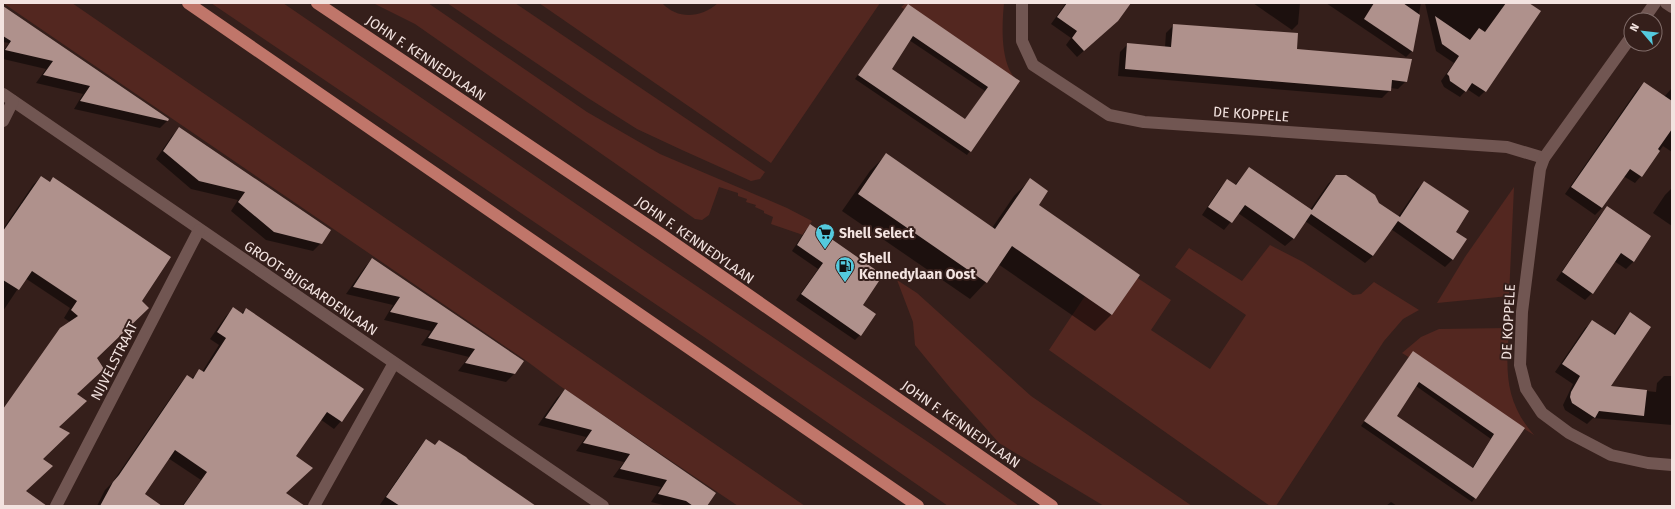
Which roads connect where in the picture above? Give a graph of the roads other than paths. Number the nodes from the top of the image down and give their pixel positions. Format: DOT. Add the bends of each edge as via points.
graph roads {
  1 [pos="188,3"];
  2 [pos="317,3"];
  3 [pos="1022,3"];
  4 [pos="1655,3"];
  5 [pos="1666,3"];
  6 [pos="1672,7"];
  7 [pos="1649,12"];
  8 [pos="1623,48"];
  9 [pos="3,94"];
  10 [pos="13,101"];
  11 [pos="3,121"];
  12 [pos="1544,158"];
  13 [pos="198,230"];
  14 [pos="394,363"];
  15 [pos="1672,465"];
  16 [pos="587,501"];
  17 [pos="56,506"];
  18 [pos="314,506"];
  19 [pos="603,506"];
  20 [pos="918,506"];
  21 [pos="1052,506"];
  1 -- 20 [label="main road"];
  2 -- 21 [label="main road, JOHN F. KENNEDYLAAN" via="661,234"];
  3 -- 12 [label="street, DE KOPPELE" via="1022,41 1033,64 1109,115 1144,122 1507,148"];
  4 -- 7 [label="street"];
  5 -- 6 [label="street"];
  8 -- 12 [label="street, DE KOPPELE"];
  9 -- 10 [label="street, GROOT-BIJGAARDENLAAN"];
  10 -- 11 [label="street"];
  10 -- 13 [label="street, GROOT-BIJGAARDENLAAN"];
  12 -- 15 [label="street, DE KOPPELE" via="1538,179 1522,312 1520,365 1526,389 1542,412 1554,422 1569,433 1611,455"];
  13 -- 14 [label="street, GROOT-BIJGAARDENLAAN"];
  13 -- 17 [label="street, NIJVELSTRAAT"];
  14 -- 16 [label="street, GROOT-BIJGAARDENLAAN"];
  14 -- 18 [label="street"];
  16 -- 19 [label="street, GROOT-BIJGAARDENLAAN"];
}
